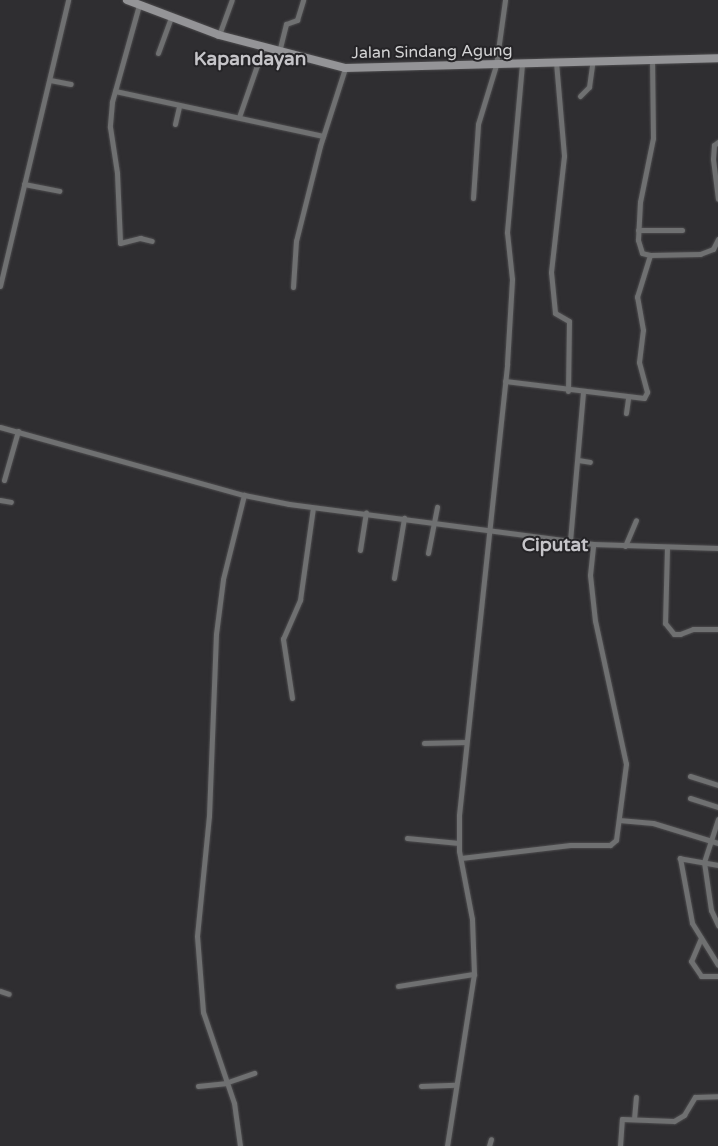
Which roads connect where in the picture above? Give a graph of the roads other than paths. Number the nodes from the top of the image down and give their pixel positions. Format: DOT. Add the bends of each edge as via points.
graph roads {
  1 [pos="68,0"];
  2 [pos="126,0"];
  3 [pos="232,0"];
  4 [pos="303,0"];
  5 [pos="505,0"];
  6 [pos="139,5"];
  7 [pos="171,18"];
  8 [pos="219,35"];
  9 [pos="263,48"];
  10 [pos="279,52"];
  11 [pos="158,53"];
  12 [pos="652,58"];
  13 [pos="718,58"];
  14 [pos="593,60"];
  15 [pos="556,62"];
  16 [pos="522,64"];
  17 [pos="496,65"];
  18 [pos="345,68"];
  19 [pos="50,80"];
  20 [pos="71,84"];
  21 [pos="116,91"];
  22 [pos="580,96"];
  23 [pos="179,107"];
  24 [pos="239,117"];
  25 [pos="175,124"];
  26 [pos="323,136"];
  27 [pos="718,142"];
  28 [pos="24,184"];
  29 [pos="60,191"];
  30 [pos="473,198"];
  31 [pos="718,198"];
  32 [pos="638,230"];
  33 [pos="682,230"];
  34 [pos="718,239"];
  35 [pos="152,241"];
  36 [pos="650,255"];
  37 [pos="0,286"];
  38 [pos="293,287"];
  39 [pos="505,381"];
  40 [pos="568,392"];
  41 [pos="583,393"];
  42 [pos="628,398"];
  43 [pos="626,413"];
  44 [pos="0,428"];
  45 [pos="18,431"];
  46 [pos="578,460"];
  47 [pos="590,462"];
  48 [pos="4,480"];
  49 [pos="244,495"];
  50 [pos="0,500"];
  51 [pos="11,502"];
  52 [pos="437,507"];
  53 [pos="313,508"];
  54 [pos="366,512"];
  55 [pos="404,518"];
  56 [pos="636,520"];
  57 [pos="434,522"];
  58 [pos="492,530"];
  59 [pos="570,541"];
  60 [pos="593,544"];
  61 [pos="625,546"];
  62 [pos="667,548"];
  63 [pos="718,548"];
  64 [pos="360,550"];
  65 [pos="428,553"];
  66 [pos="394,578"];
  67 [pos="718,629"];
  68 [pos="292,698"];
  69 [pos="465,742"];
  70 [pos="424,743"];
  71 [pos="690,776"];
  72 [pos="718,785"];
  73 [pos="690,798"];
  74 [pos="718,807"];
  75 [pos="718,819"];
  76 [pos="619,820"];
  77 [pos="407,838"];
  78 [pos="459,842"];
  79 [pos="711,842"];
  80 [pos="718,843"];
  81 [pos="461,858"];
  82 [pos="704,862"];
  83 [pos="718,865"];
  84 [pos="718,925"];
  85 [pos="701,938"];
  86 [pos="718,965"];
  87 [pos="474,974"];
  88 [pos="718,976"];
  89 [pos="398,986"];
  90 [pos="0,991"];
  91 [pos="9,994"];
  92 [pos="254,1073"];
  93 [pos="225,1083"];
  94 [pos="456,1085"];
  95 [pos="198,1086"];
  96 [pos="421,1086"];
  97 [pos="718,1096"];
  98 [pos="636,1097"];
  99 [pos="634,1119"];
  100 [pos="491,1139"];
  101 [pos="240,1146"];
  102 [pos="448,1146"];
  103 [pos="489,1146"];
  104 [pos="620,1146"];
  1 -- 19 [label="street"];
  2 -- 6 [label="main road, Jalan Sindang Agung"];
  3 -- 8 [label="street"];
  4 -- 10 [label="street" via="297,20 286,24"];
  5 -- 17 [label="street"];
  6 -- 7 [label="main road, Jalan Sindang Agung"];
  6 -- 21 [label="street"];
  7 -- 8 [label="main road, Jalan Sindang Agung"];
  7 -- 11 [label="street"];
  8 -- 9 [label="main road, Jalan Sindang Agung"];
  9 -- 10 [label="main road, Jalan Sindang Agung"];
  9 -- 24 [label="street"];
  10 -- 18 [label="main road, Jalan Sindang Agung"];
  12 -- 13 [label="main road, Jalan Sindang Agung"];
  12 -- 14 [label="main road, Jalan Sindang Agung"];
  12 -- 32 [label="street" via="653,146 640,202"];
  14 -- 15 [label="main road, Jalan Sindang Agung"];
  14 -- 22 [label="street" via="589,87"];
  15 -- 16 [label="main road, Jalan Sindang Agung"];
  15 -- 40 [label="street" via="564,156 551,272 555,313 569,321"];
  16 -- 17 [label="main road, Jalan Sindang Agung"];
  16 -- 39 [label="street" via="507,232 512,279"];
  17 -- 18 [label="main road, Jalan Sindang Agung"];
  17 -- 30 [label="street" via="478,124"];
  18 -- 26 [label="street"];
  19 -- 20 [label="street"];
  19 -- 28 [label="street"];
  21 -- 23 [label="street"];
  21 -- 35 [label="street" via="109,119 117,173 120,243 140,238"];
  23 -- 24 [label="street"];
  23 -- 25 [label="street"];
  24 -- 26 [label="street"];
  26 -- 38 [label="street" via="296,241"];
  27 -- 31 [label="street" via="714,145"];
  28 -- 29 [label="street"];
  28 -- 37 [label="street"];
  32 -- 33 [label="street"];
  32 -- 36 [label="street" via="638,247"];
  34 -- 36 [label="street" via="713,249 700,254"];
  36 -- 42 [label="street" via="637,297 644,340 640,374 647,392 644,398"];
  39 -- 40 [label="street"];
  39 -- 58 [label="street"];
  40 -- 41 [label="street"];
  41 -- 42 [label="street"];
  41 -- 46 [label="street"];
  42 -- 43 [label="street"];
  44 -- 45 [label="street"];
  45 -- 48 [label="street"];
  45 -- 49 [label="street"];
  46 -- 47 [label="street"];
  46 -- 59 [label="street"];
  49 -- 53 [label="street"];
  49 -- 93 [label="street" via="223,579 216,634 209,816 197,921 203,1012"];
  50 -- 51 [label="street"];
  52 -- 57 [label="street"];
  53 -- 54 [label="street"];
  53 -- 68 [label="street" via="300,600 283,636 282,653 289,663"];
  54 -- 55 [label="street"];
  54 -- 64 [label="street"];
  55 -- 57 [label="street"];
  55 -- 66 [label="street"];
  56 -- 61 [label="street"];
  57 -- 58 [label="street"];
  57 -- 65 [label="street"];
  58 -- 59 [label="street"];
  58 -- 69 [label="street"];
  59 -- 60 [label="street"];
  60 -- 61 [label="street"];
  60 -- 76 [label="street" via="590,575 595,621 626,764"];
  61 -- 62 [label="street"];
  62 -- 63 [label="street"];
  62 -- 67 [label="street" via="665,623 674,634 693,629"];
  69 -- 70 [label="street"];
  69 -- 78 [label="street"];
  71 -- 72 [label="street"];
  73 -- 74 [label="street"];
  75 -- 79 [label="street"];
  76 -- 79 [label="street" via="653,822"];
  76 -- 81 [label="street" via="616,840 610,845 570,845"];
  77 -- 78 [label="street"];
  78 -- 81 [label="street"];
  79 -- 80 [label="street"];
  79 -- 82 [label="street"];
  81 -- 87 [label="street" via="472,920"];
  82 -- 83 [label="street"];
  82 -- 84 [label="street" via="711,910"];
  82 -- 85 [label="street" via="680,858 692,923"];
  85 -- 86 [label="street"];
  85 -- 88 [label="street" via="691,961 702,976"];
  87 -- 89 [label="street"];
  87 -- 94 [label="street"];
  90 -- 91 [label="street"];
  92 -- 93 [label="street"];
  93 -- 95 [label="street"];
  93 -- 101 [label="street" via="234,1103"];
  94 -- 96 [label="street"];
  94 -- 102 [label="street"];
  97 -- 99 [label="street" via="695,1098 684,1116 674,1121"];
  98 -- 99 [label="street"];
  99 -- 104 [label="street" via="620,1122"];
  100 -- 103 [label="street"];
}
